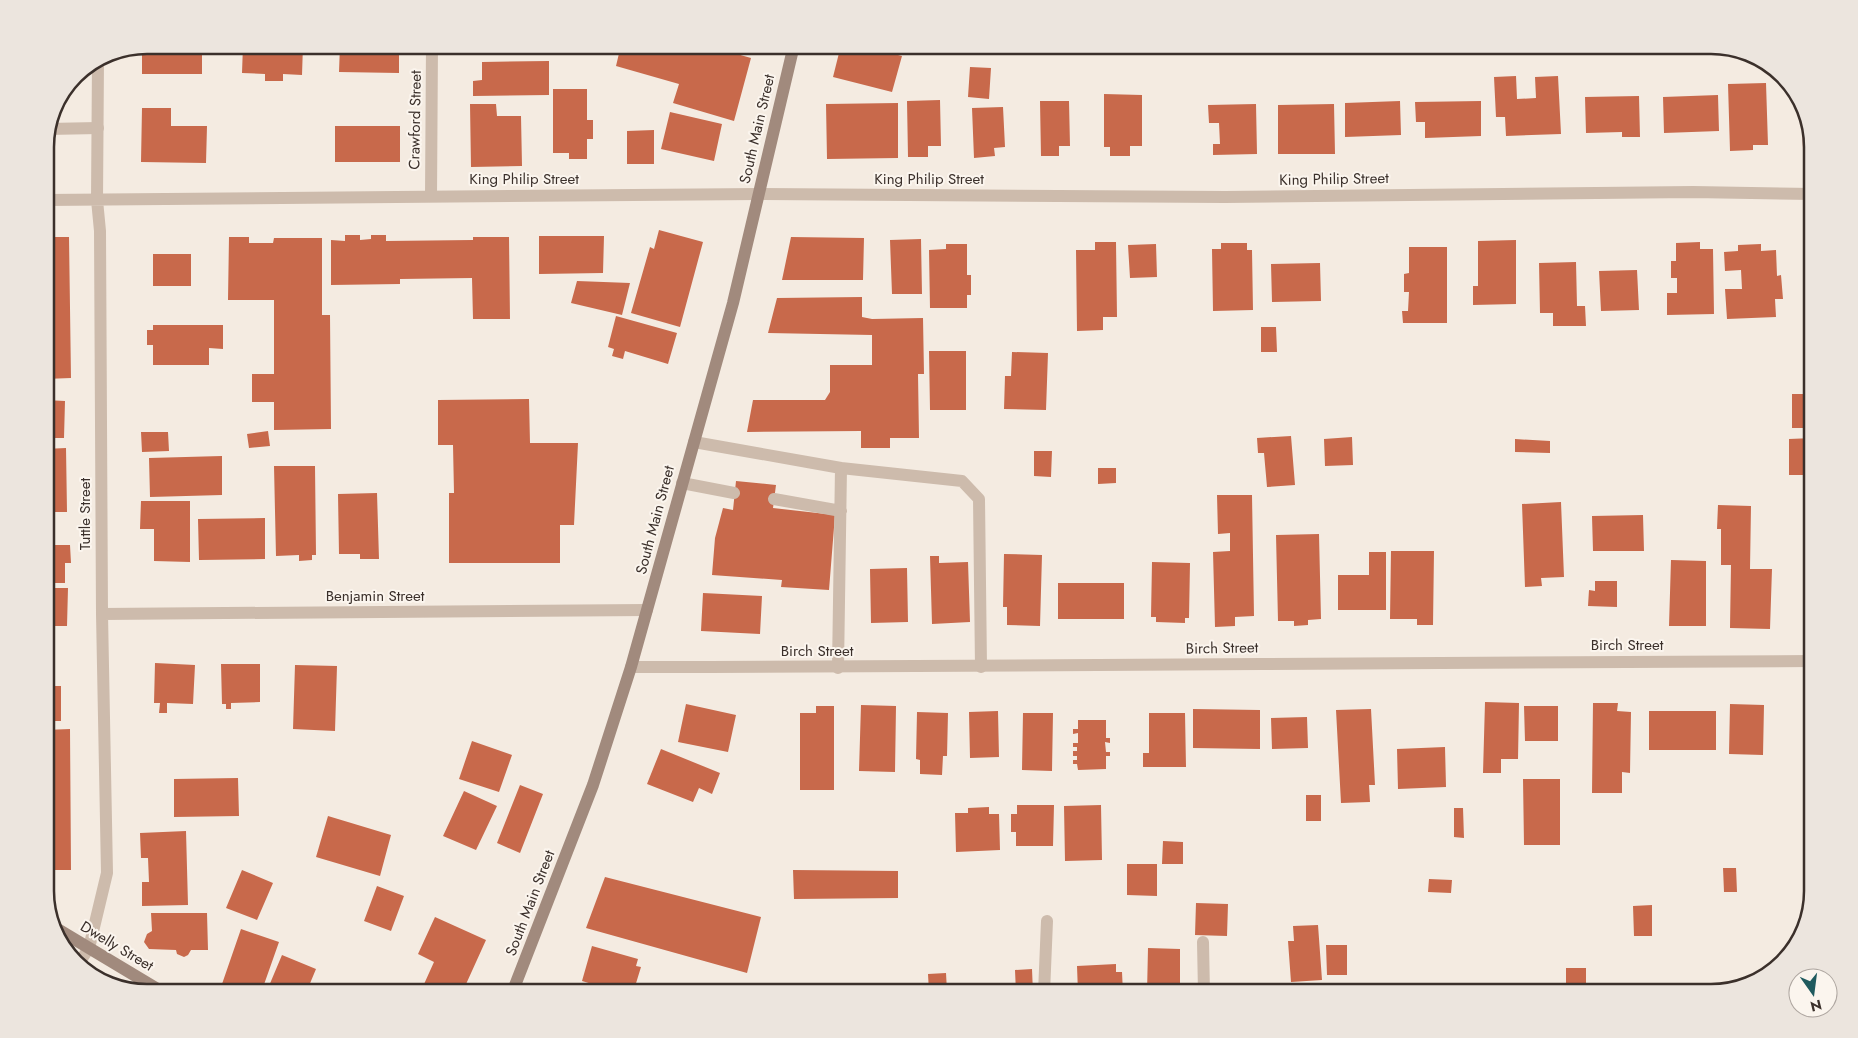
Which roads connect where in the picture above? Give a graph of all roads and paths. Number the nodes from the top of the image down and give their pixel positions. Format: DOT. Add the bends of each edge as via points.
graph roads {
  1 [pos="432,54"];
  2 [pos="792,54"];
  3 [pos="98,67"];
  4 [pos="98,128"];
  5 [pos="56,129"];
  6 [pos="759,194"];
  7 [pos="1804,194"];
  8 [pos="431,196"];
  9 [pos="54,200"];
  10 [pos="98,200"];
  11 [pos="694,442"];
  12 [pos="841,468"];
  13 [pos="682,483"];
  14 [pos="734,493"];
  15 [pos="774,499"];
  16 [pos="841,511"];
  17 [pos="647,610"];
  18 [pos="102,614"];
  19 [pos="1804,661"];
  20 [pos="631,667"];
  21 [pos="980,667"];
  22 [pos="838,668"];
  23 [pos="1047,922"];
  24 [pos="64,933"];
  25 [pos="1203,942"];
  26 [pos="88,948"];
  27 [pos="82,958"];
  28 [pos="149,984"];
  29 [pos="516,984"];
  30 [pos="1044,984"];
  31 [pos="1204,984"];
  1 -- 8 [label="street, Crawford Street"];
  2 -- 6 [label="main road, South Main Street"];
  3 -- 4 [label="street, Tuttle Street"];
  4 -- 5 [label="street"];
  4 -- 10 [label="street, Tuttle Street"];
  6 -- 7 [label="street, King Philip Street" via="1225,197"];
  6 -- 8 [label="street, King Philip Street"];
  6 -- 11 [label="main road, South Main Street"];
  8 -- 10 [label="street, King Philip Street"];
  9 -- 10 [label="street, King Philip Street"];
  10 -- 18 [label="street, Tuttle Street"];
  11 -- 12 [label="street"];
  11 -- 13 [label="main road, South Main Street"];
  12 -- 16 [label="street"];
  12 -- 21 [label="street" via="962,481 979,499"];
  13 -- 14 [label="street"];
  13 -- 17 [label="main road, South Main Street"];
  15 -- 16 [label="street"];
  16 -- 22 [label="street"];
  17 -- 18 [label="street, Benjamin Street"];
  17 -- 20 [label="main road, South Main Street"];
  18 -- 26 [label="street, Tuttle Street" via="107,873"];
  19 -- 21 [label="street, Birch Street" via="1316,662"];
  20 -- 22 [label="street, Birch Street"];
  20 -- 29 [label="main road, South Main Street" via="593,785"];
  21 -- 22 [label="street, Birch Street"];
  23 -- 30 [label="street"];
  24 -- 26 [label="main road, Dwelly Street"];
  25 -- 31 [label="street"];
  26 -- 27 [label="street, Tuttle Street"];
  26 -- 28 [label="main road, Dwelly Street"];
}
